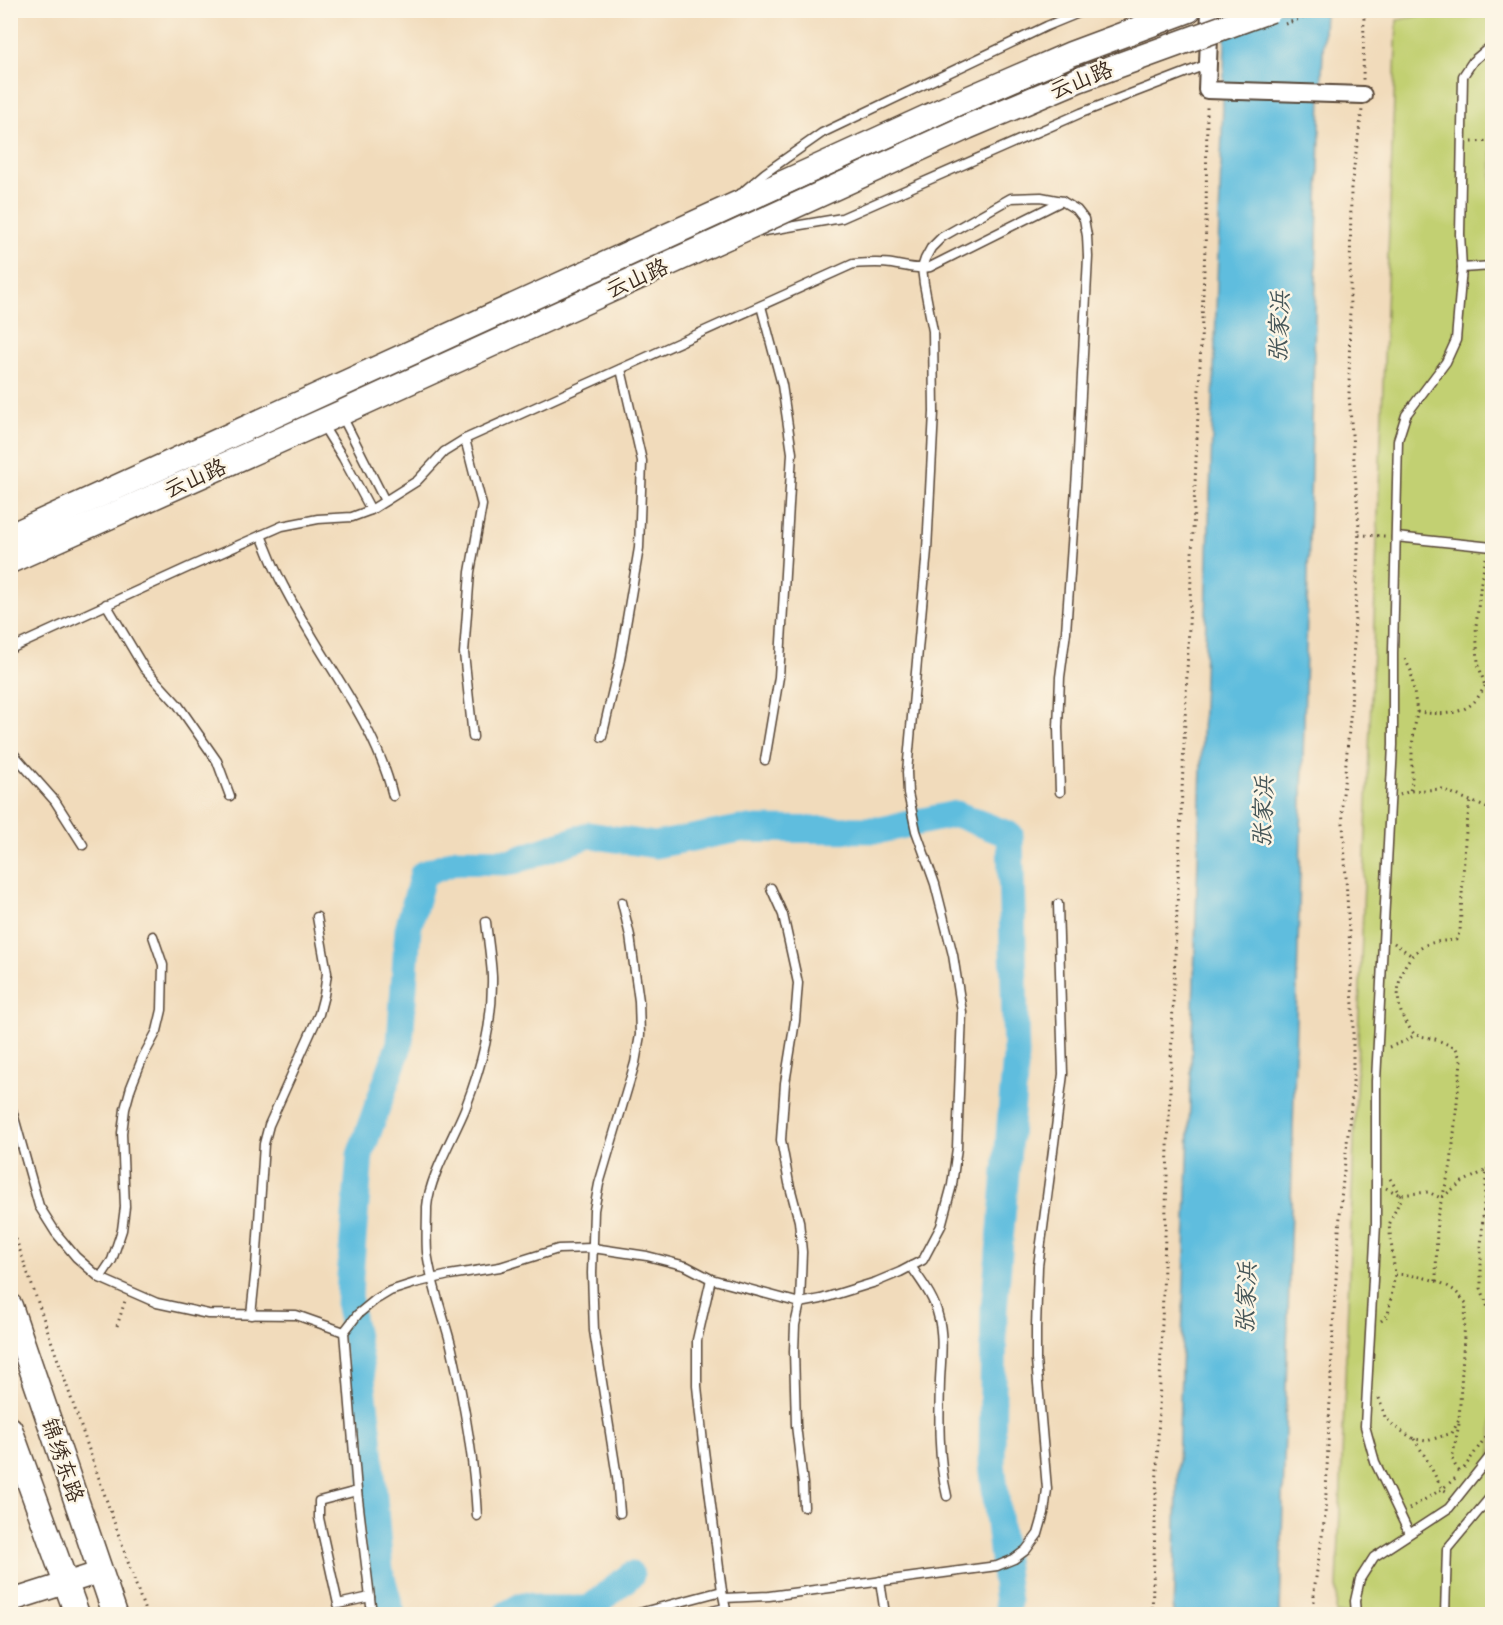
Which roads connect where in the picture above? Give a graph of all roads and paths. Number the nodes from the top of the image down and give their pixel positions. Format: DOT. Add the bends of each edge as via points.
graph roads {
  1 [pos="1086,10"];
  2 [pos="1189,10"];
  3 [pos="1210,10"];
  4 [pos="1270,10"];
  5 [pos="1356,10"];
  6 [pos="1376,10"];
  7 [pos="1364,16"];
  8 [pos="1492,45"];
  9 [pos="1208,64"];
  10 [pos="1207,90"];
  11 [pos="1363,95"];
  12 [pos="1492,141"];
  13 [pos="1461,142"];
  14 [pos="1062,201"];
  15 [pos="719,212"];
  16 [pos="729,236"];
  17 [pos="1492,266"];
  18 [pos="922,268"];
  19 [pos="1462,268"];
  20 [pos="761,306"];
  21 [pos="621,369"];
  22 [pos="331,417"];
  23 [pos="465,439"];
  24 [pos="385,501"];
  25 [pos="371,510"];
  26 [pos="261,535"];
  27 [pos="1358,535"];
  28 [pos="10,536"];
  29 [pos="1396,537"];
  30 [pos="1490,547"];
  31 [pos="10,561"];
  32 [pos="106,604"];
  33 [pos="10,649"];
  34 [pos="1393,653"];
  35 [pos="1485,686"];
  36 [pos="1492,692"];
  37 [pos="1417,712"];
  38 [pos="473,736"];
  39 [pos="602,737"];
  40 [pos="10,750"];
  41 [pos="765,760"];
  42 [pos="1410,791"];
  43 [pos="1060,792"];
  44 [pos="230,796"];
  45 [pos="393,796"];
  46 [pos="1391,798"];
  47 [pos="1470,801"];
  48 [pos="1492,810"];
  49 [pos="83,845"];
  50 [pos="771,888"];
  51 [pos="622,902"];
  52 [pos="1058,904"];
  53 [pos="317,917"];
  54 [pos="486,922"];
  55 [pos="153,936"];
  56 [pos="1383,941"];
  57 [pos="1412,956"];
  58 [pos="1415,1035"];
  59 [pos="1377,1047"];
  60 [pos="10,1103"];
  61 [pos="1492,1157"];
  62 [pos="1492,1168"];
  63 [pos="1487,1170"];
  64 [pos="1376,1181"];
  65 [pos="1400,1195"];
  66 [pos="1441,1198"];
  67 [pos="10,1222"];
  68 [pos="593,1248"];
  69 [pos="911,1266"];
  70 [pos="1395,1274"];
  71 [pos="100,1278"];
  72 [pos="433,1279"];
  73 [pos="711,1279"];
  74 [pos="1436,1281"];
  75 [pos="129,1291"];
  76 [pos="800,1302"];
  77 [pos="10,1306"];
  78 [pos="251,1316"];
  79 [pos="1492,1319"];
  80 [pos="1371,1322"];
  81 [pos="117,1326"];
  82 [pos="346,1328"];
  83 [pos="1367,1381"];
  84 [pos="1460,1420"];
  85 [pos="1492,1428"];
  86 [pos="10,1429"];
  87 [pos="1414,1439"];
  88 [pos="1492,1454"];
  89 [pos="1460,1474"];
  90 [pos="1465,1488"];
  91 [pos="1442,1489"];
  92 [pos="357,1491"];
  93 [pos="1492,1495"];
  94 [pos="947,1496"];
  95 [pos="1458,1498"];
  96 [pos="804,1507"];
  97 [pos="620,1513"];
  98 [pos="1400,1515"];
  99 [pos="477,1516"];
  100 [pos="1409,1533"];
  101 [pos="100,1572"];
  102 [pos="880,1581"];
  103 [pos="65,1583"];
  104 [pos="723,1594"];
  105 [pos="370,1597"];
  106 [pos="10,1601"];
  107 [pos="726,1611"];
  108 [pos="77,1614"];
  109 [pos="115,1614"];
  110 [pos="146,1614"];
  111 [pos="372,1614"];
  112 [pos="635,1614"];
  113 [pos="699,1614"];
  114 [pos="885,1614"];
  115 [pos="1152,1614"];
  116 [pos="1314,1614"];
  117 [pos="1356,1614"];
  118 [pos="1445,1614"];
  1 -- 15 [label="lane" via="822,133"];
  2 -- 15 [label="main road, 云山路" via="1071,54"];
  3 -- 9 [label="street"];
  4 -- 16 [label="main road, 云山路, bridge" via="1068,84"];
  5 -- 7 [label="path"];
  6 -- 7 [label="path"];
  7 -- 11 [label="path"];
  8 -- 13 [label="lane" via="1463,76"];
  9 -- 10 [label="street"];
  9 -- 16 [label="lane" via="1082,113 842,218"];
  10 -- 11 [label="street"];
  10 -- 115 [label="path" via="1206,224"];
  11 -- 27 [label="path" via="1352,188 1349,395"];
  12 -- 13 [label="path"];
  13 -- 19 [label="lane"];
  14 -- 18 [label="lane"];
  14 -- 18 [label="lane" via="1011,198 942,237 931,248"];
  14 -- 43 [label="lane" via="1084,219 1088,257 1076,484 1060,677"];
  15 -- 28 [label="main road, 云山路"];
  16 -- 22 [label="main road, 云山路"];
  17 -- 19 [label="lane"];
  18 -- 20 [label="lane" via="891,263 853,264"];
  18 -- 69 [label="lane" via="933,331 934,412 908,793 953,955 962,1012 952,1185 941,1226 923,1260"];
  19 -- 29 [label="lane" via="1456,340 1446,362 1406,416 1398,440"];
  20 -- 21 [label="lane"];
  20 -- 41 [label="lane" via="782,385 792,453 779,677"];
  21 -- 23 [label="lane"];
  21 -- 39 [label="lane" via="642,461 639,548"];
  22 -- 24 [label="lane"];
  22 -- 25 [label="lane" via="343,458"];
  22 -- 31 [label="main road, 云山路"];
  23 -- 24 [label="lane" via="444,452 417,481"];
  23 -- 38 [label="lane" via="482,505 470,572 464,653"];
  24 -- 25 [label="lane"];
  25 -- 26 [label="lane" via="352,517 282,526"];
  26 -- 32 [label="lane"];
  26 -- 45 [label="lane" via="282,584 378,748"];
  27 -- 29 [label="path"];
  27 -- 116 [label="path" via="1351,708 1342,804 1353,1005 1353,1087 1341,1199 1325,1516"];
  29 -- 30 [label="lane"];
  29 -- 34 [label="lane"];
  30 -- 35 [label="path" via="1476,626 1478,663"];
  32 -- 33 [label="lane"];
  32 -- 44 [label="lane" via="144,668 178,705 217,761"];
  34 -- 37 [label="path" via="1403,657 1411,670"];
  34 -- 46 [label="lane"];
  35 -- 36 [label="path"];
  35 -- 37 [label="path" via="1473,703 1456,712"];
  37 -- 42 [label="path"];
  40 -- 49 [label="lane" via="54,801"];
  42 -- 46 [label="path"];
  42 -- 47 [label="path" via="1442,789"];
  46 -- 56 [label="lane"];
  47 -- 48 [label="path"];
  47 -- 57 [label="path" via="1460,931 1456,940 1425,945"];
  50 -- 76 [label="lane" via="783,915 798,984 781,1140 799,1221"];
  51 -- 68 [label="lane" via="639,1001 640,1035 599,1184"];
  52 -- 102 [label="lane" via="1063,1074 1038,1266 1036,1328 1047,1489 1044,1513 1038,1534 1014,1559 997,1566"];
  53 -- 78 [label="lane" via="327,972 324,995 320,1014 264,1144"];
  54 -- 72 [label="lane" via="492,975 488,1037 465,1110 428,1203 428,1254"];
  55 -- 71 [label="lane" via="164,965 162,1010 125,1109 122,1230 112,1260"];
  56 -- 57 [label="path"];
  56 -- 59 [label="lane"];
  57 -- 58 [label="path" via="1404,967 1397,991 1402,1016"];
  58 -- 59 [label="path" via="1396,1045"];
  58 -- 66 [label="path" via="1456,1048 1461,1061 1452,1165"];
  59 -- 64 [label="lane"];
  60 -- 71 [label="lane" via="39,1206 76,1257"];
  61 -- 63 [label="path"];
  62 -- 63 [label="path"];
  63 -- 66 [label="path"];
  63 -- 79 [label="path" via="1481,1288"];
  64 -- 65 [label="path"];
  64 -- 65 [label="path" via="1389,1178"];
  64 -- 80 [label="lane"];
  65 -- 66 [label="path" via="1428,1192"];
  65 -- 70 [label="path" via="1389,1225"];
  66 -- 74 [label="path"];
  67 -- 110 [label="path"];
  68 -- 72 [label="lane" via="558,1249 500,1267"];
  68 -- 73 [label="lane" via="686,1266"];
  68 -- 97 [label="lane" via="594,1331"];
  69 -- 76 [label="lane" via="876,1282"];
  69 -- 94 [label="lane" via="938,1315 938,1423"];
  70 -- 74 [label="path"];
  70 -- 80 [label="path" via="1388,1315 1380,1323"];
  71 -- 75 [label="lane"];
  72 -- 82 [label="lane" via="375,1300"];
  72 -- 99 [label="lane" via="467,1425"];
  73 -- 76 [label="lane"];
  73 -- 104 [label="lane" via="697,1341 697,1386"];
  74 -- 84 [label="path" via="1453,1289 1466,1303"];
  75 -- 78 [label="lane" via="157,1303 208,1314"];
  75 -- 81 [label="path"];
  76 -- 96 [label="lane" via="795,1325 795,1393"];
  77 -- 101 [label="main road, 锦绣东路"];
  78 -- 82 [label="lane" via="296,1315"];
  80 -- 83 [label="lane"];
  82 -- 92 [label="lane"];
  83 -- 87 [label="path" via="1374,1385 1384,1417"];
  83 -- 98 [label="lane" via="1365,1426 1375,1462"];
  84 -- 87 [label="path" via="1452,1433 1427,1441"];
  84 -- 89 [label="path" via="1452,1459"];
  85 -- 89 [label="path"];
  86 -- 103 [label="main road, 锦绣东路"];
  87 -- 91 [label="path"];
  88 -- 90 [label="lane"];
  89 -- 90 [label="path"];
  89 -- 91 [label="path"];
  90 -- 95 [label="lane"];
  91 -- 95 [label="path"];
  91 -- 98 [label="path"];
  92 -- 105 [label="lane"];
  92 -- 105 [label="lane" via="319,1501 319,1518 338,1604"];
  93 -- 118 [label="lane" via="1447,1549"];
  95 -- 100 [label="lane"];
  98 -- 100 [label="lane"];
  100 -- 117 [label="lane" via="1374,1557 1360,1579"];
  101 -- 103 [label="street"];
  101 -- 109 [label="main road, 锦绣东路"];
  102 -- 104 [label="lane" via="769,1596"];
  102 -- 114 [label="lane"];
  103 -- 106 [label="street"];
  103 -- 108 [label="main road, 锦绣东路"];
  104 -- 107 [label="lane"];
  104 -- 112 [label="lane"];
  105 -- 111 [label="lane"];
  107 -- 113 [label="lane"];
}
